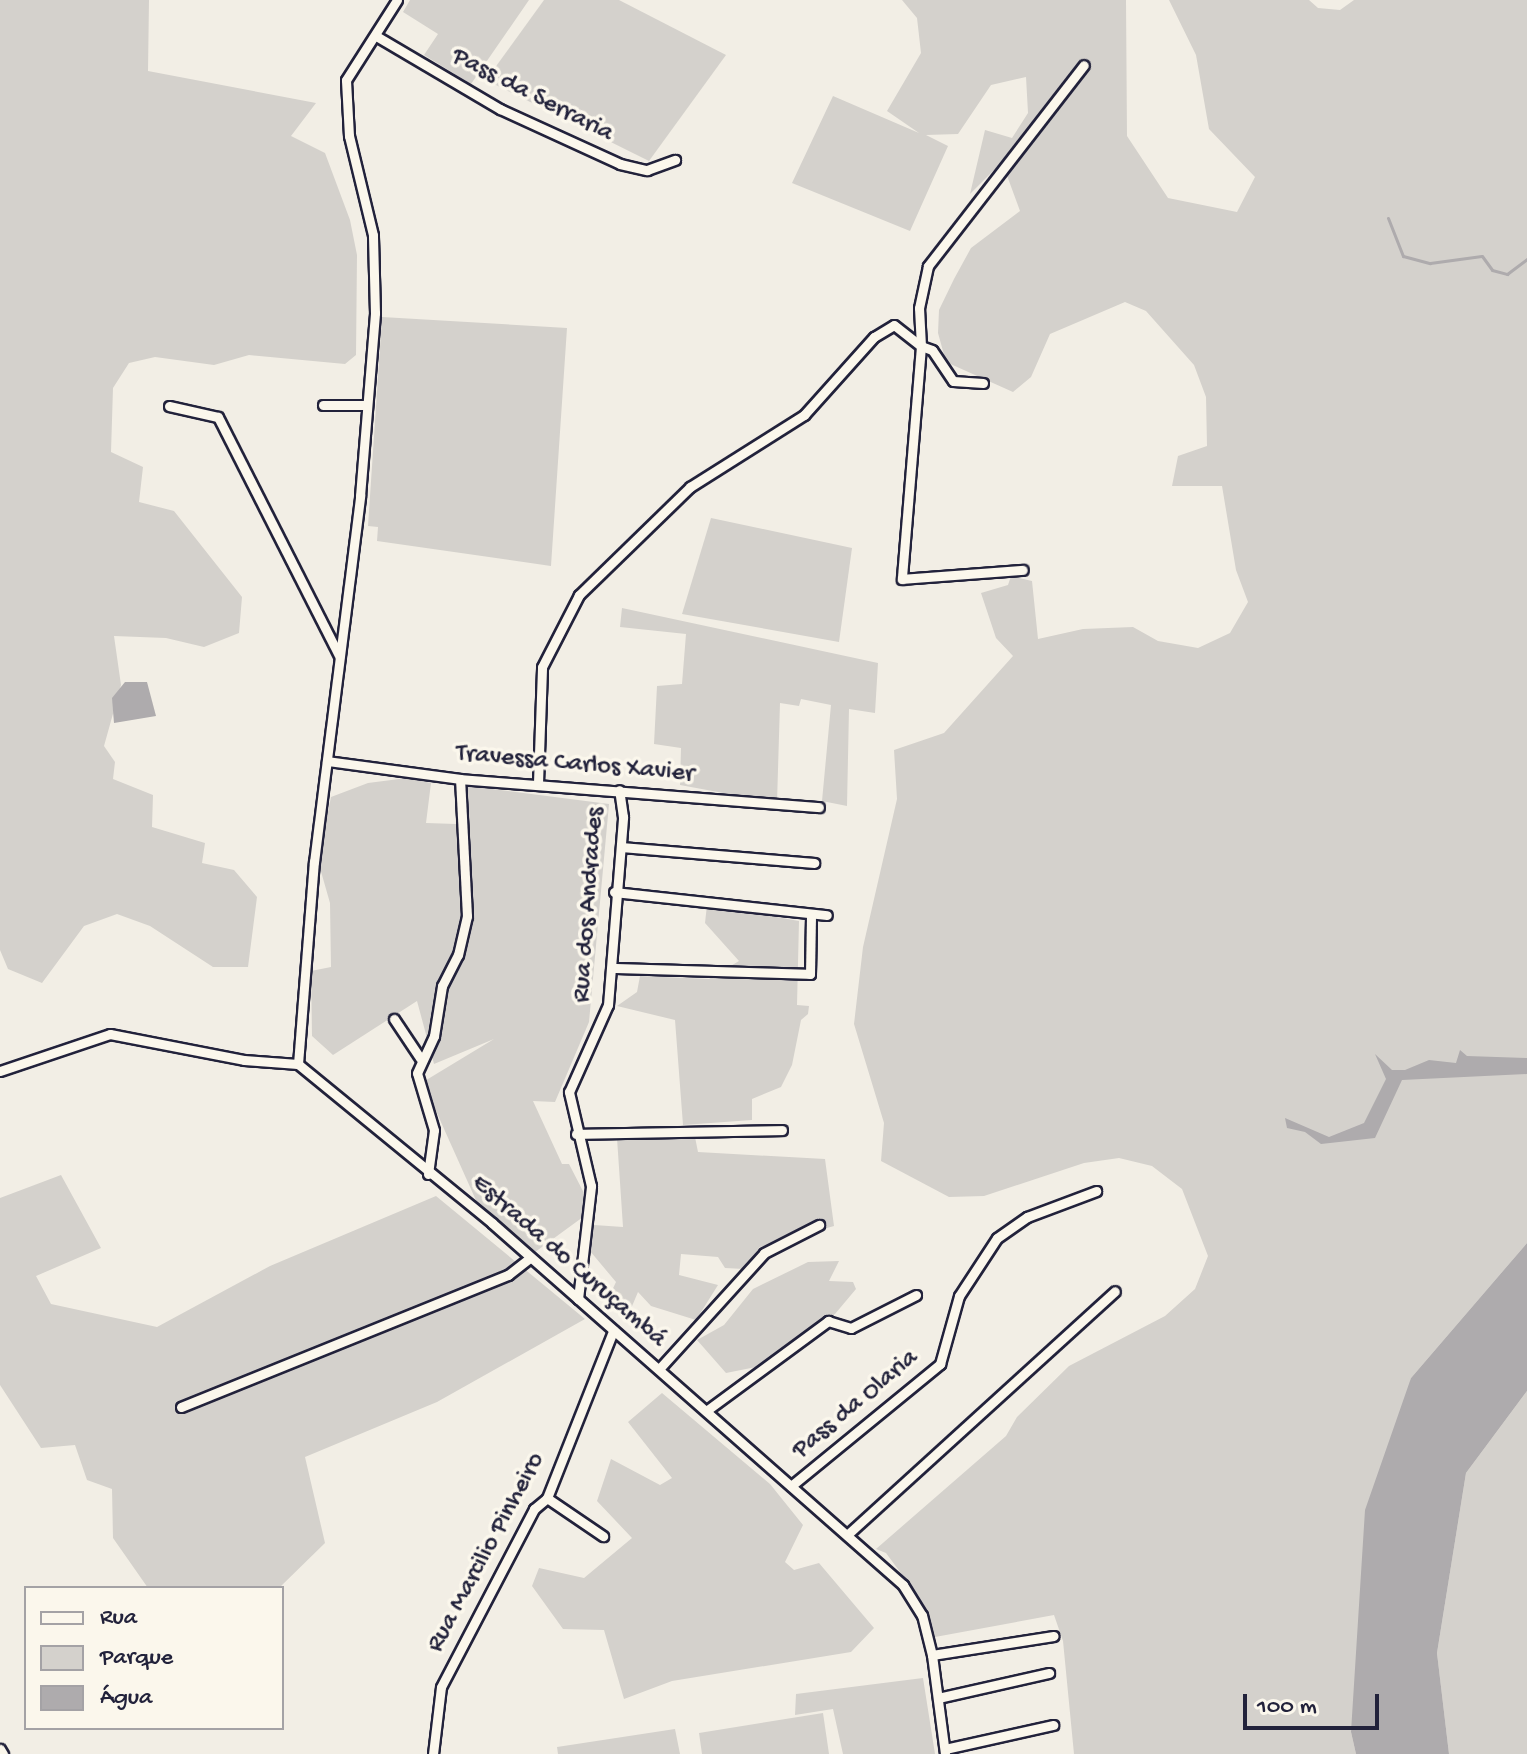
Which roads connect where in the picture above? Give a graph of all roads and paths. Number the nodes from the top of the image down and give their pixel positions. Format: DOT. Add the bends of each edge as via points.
graph roads {
  1 [pos="394,1"];
  2 [pos="376,36"];
  3 [pos="1084,65"];
  4 [pos="675,160"];
  5 [pos="921,346"];
  6 [pos="983,383"];
  7 [pos="323,405"];
  8 [pos="366,405"];
  9 [pos="169,406"];
  10 [pos="1023,570"];
  11 [pos="339,656"];
  12 [pos="327,761"];
  13 [pos="460,779"];
  14 [pos="538,783"];
  15 [pos="619,790"];
  16 [pos="819,807"];
  17 [pos="621,847"];
  18 [pos="814,863"];
  19 [pos="614,892"];
  20 [pos="811,914"];
  21 [pos="827,915"];
  22 [pos="612,968"];
  23 [pos="394,1019"];
  24 [pos="420,1058"];
  25 [pos="298,1064"];
  26 [pos="0,1071"];
  27 [pos="782,1130"];
  28 [pos="576,1134"];
  29 [pos="428,1174"];
  30 [pos="1096,1191"];
  31 [pos="819,1225"];
  32 [pos="530,1258"];
  33 [pos="1115,1291"];
  34 [pos="916,1295"];
  35 [pos="578,1299"];
  36 [pos="613,1331"];
  37 [pos="659,1369"];
  38 [pos="181,1407"];
  39 [pos="706,1411"];
  40 [pos="791,1486"];
  41 [pos="547,1498"];
  42 [pos="847,1535"];
  43 [pos="603,1536"];
  44 [pos="1054,1636"];
  45 [pos="932,1655"];
  46 [pos="1049,1673"];
  47 [pos="938,1698"];
  48 [pos="1053,1725"];
  49 [pos="945,1752"];
  50 [pos="433,1754"];
  1 -- 2 [label="street"];
  2 -- 4 [label="street, Pass da Serraria" via="500,109 620,164 647,170"];
  2 -- 8 [label="street" via="346,80 349,136 370,211 375,255"];
  3 -- 5 [label="street" via="928,266 919,308"];
  5 -- 6 [label="street" via="932,350 953,381"];
  5 -- 10 [label="street" via="902,579"];
  5 -- 14 [label="street" via="894,325 874,337 804,415 690,487 579,595 542,667"];
  7 -- 8 [label="street"];
  8 -- 11 [label="street"];
  9 -- 11 [label="street" via="218,417"];
  11 -- 12 [label="street"];
  12 -- 13 [label="street, Travessa Carlos Xavier"];
  12 -- 25 [label="street"];
  13 -- 14 [label="street, Travessa Carlos Xavier"];
  13 -- 24 [label="street" via="467,916 458,955 442,986 434,1036"];
  14 -- 15 [label="street, Travessa Carlos Xavier"];
  15 -- 16 [label="street, Travessa Carlos Xavier"];
  15 -- 17 [label="street, Rua dos Andrades"];
  17 -- 18 [label="street"];
  17 -- 19 [label="street, Rua dos Andrades"];
  19 -- 20 [label="street"];
  19 -- 22 [label="street, Rua dos Andrades"];
  20 -- 21 [label="street"];
  20 -- 22 [label="street" via="810,974"];
  22 -- 28 [label="street, Rua dos Andrades" via="608,1005 569,1092"];
  23 -- 24 [label="street"];
  24 -- 29 [label="street" via="419,1084 434,1130"];
  25 -- 26 [label="street" via="244,1060 110,1034"];
  25 -- 29 [label="street, Estrada do Curuçambá"];
  27 -- 28 [label="street"];
  28 -- 35 [label="street, Rua dos Andrades" via="591,1186"];
  29 -- 32 [label="street, Estrada do Curuçambá"];
  30 -- 40 [label="street, Pass da Olaria" via="1027,1217 997,1238 959,1296 940,1364"];
  31 -- 37 [label="street" via="764,1253"];
  32 -- 35 [label="street, Estrada do Curuçambá"];
  32 -- 38 [label="street" via="508,1275"];
  33 -- 42 [label="street"];
  34 -- 39 [label="street" via="851,1328 828,1321"];
  35 -- 36 [label="street, Estrada do Curuçambá"];
  36 -- 37 [label="street, Estrada do Curuçambá"];
  36 -- 41 [label="street, Rua Marcilio Pinheiro"];
  37 -- 39 [label="street, Estrada do Curuçambá"];
  39 -- 40 [label="street, Estrada do Curuçambá"];
  40 -- 42 [label="street, Estrada do Curuçambá"];
  41 -- 43 [label="street"];
  41 -- 50 [label="street, Rua Marcilio Pinheiro" via="534,1509 441,1687"];
  42 -- 45 [label="street, Estrada do Curuçambá" via="916,1602"];
  44 -- 45 [label="street"];
  45 -- 47 [label="street, Estrada do Curuçambá"];
  46 -- 47 [label="street"];
  47 -- 49 [label="street, Estrada do Curuçambá"];
  48 -- 49 [label="street"];
}
